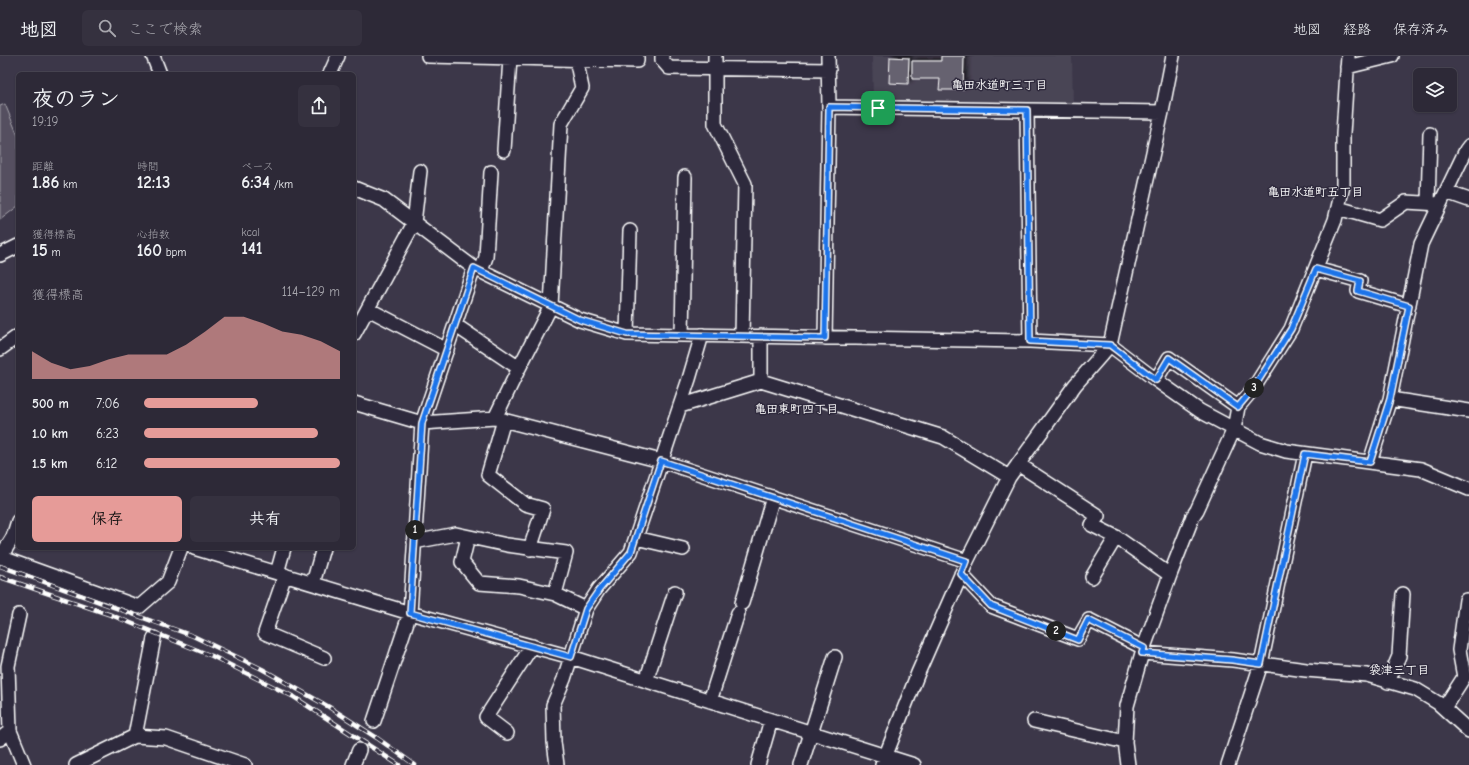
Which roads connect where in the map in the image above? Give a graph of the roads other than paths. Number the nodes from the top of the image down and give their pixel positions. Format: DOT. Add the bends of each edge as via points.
graph roads {
  1 [pos="153,56"];
  2 [pos="338,56"];
  3 [pos="428,56"];
  4 [pos="471,56"];
  5 [pos="637,56"];
  6 [pos="662,56"];
  7 [pos="828,56"];
  8 [pos="1173,56"];
  9 [pos="1392,56"];
  10 [pos="534,57"];
  11 [pos="510,58"];
  12 [pos="576,59"];
  13 [pos="1348,61"];
  14 [pos="715,62"];
  15 [pos="829,70"];
  16 [pos="159,72"];
  17 [pos="331,72"];
  18 [pos="829,107"];
  19 [pos="1027,110"];
  20 [pos="1162,112"];
  21 [pos="1430,134"];
  22 [pos="1469,146"];
  23 [pos="504,150"];
  24 [pos="420,171"];
  25 [pos="491,172"];
  26 [pos="685,177"];
  27 [pos="356,189"];
  28 [pos="1446,192"];
  29 [pos="1469,200"];
  30 [pos="1434,204"];
  31 [pos="1338,208"];
  32 [pos="414,223"];
  33 [pos="630,231"];
  34 [pos="16,247"];
  35 [pos="0,255"];
  36 [pos="1316,269"];
  37 [pos="477,270"];
  38 [pos="551,306"];
  39 [pos="1409,306"];
  40 [pos="368,308"];
  41 [pos="454,325"];
  42 [pos="356,330"];
  43 [pos="627,334"];
  44 [pos="682,335"];
  45 [pos="702,335"];
  46 [pos="742,336"];
  47 [pos="761,336"];
  48 [pos="16,337"];
  49 [pos="825,338"];
  50 [pos="1030,341"];
  51 [pos="1110,345"];
  52 [pos="0,349"];
  53 [pos="447,350"];
  54 [pos="519,368"];
  55 [pos="1156,380"];
  56 [pos="761,381"];
  57 [pos="1390,399"];
  58 [pos="356,404"];
  59 [pos="680,406"];
  60 [pos="1238,407"];
  61 [pos="1469,411"];
  62 [pos="500,419"];
  63 [pos="422,423"];
  64 [pos="1234,429"];
  65 [pos="1305,454"];
  66 [pos="661,461"];
  67 [pos="1370,462"];
  68 [pos="1018,464"];
  69 [pos="1009,477"];
  70 [pos="1469,488"];
  71 [pos="773,497"];
  72 [pos="16,527"];
  73 [pos="468,537"];
  74 [pos="1116,537"];
  75 [pos="636,538"];
  76 [pos="414,542"];
  77 [pos="530,549"];
  78 [pos="683,549"];
  79 [pos="181,550"];
  80 [pos="201,550"];
  81 [pos="284,550"];
  82 [pos="323,550"];
  83 [pos="0,558"];
  84 [pos="966,561"];
  85 [pos="281,574"];
  86 [pos="961,574"];
  87 [pos="1170,575"];
  88 [pos="1092,577"];
  89 [pos="313,584"];
  90 [pos="675,592"];
  91 [pos="555,594"];
  92 [pos="1403,594"];
  93 [pos="1466,600"];
  94 [pos="586,609"];
  95 [pos="410,613"];
  96 [pos="19,615"];
  97 [pos="154,638"];
  98 [pos="532,646"];
  99 [pos="1143,650"];
  100 [pos="571,657"];
  101 [pos="834,657"];
  102 [pos="324,658"];
  103 [pos="1261,664"];
  104 [pos="646,681"];
  105 [pos="1388,682"];
  106 [pos="710,701"];
  107 [pos="1444,708"];
  108 [pos="770,720"];
  109 [pos="374,721"];
  110 [pos="1034,721"];
  111 [pos="1469,732"];
  112 [pos="507,733"];
  113 [pos="810,733"];
  114 [pos="5,735"];
  115 [pos="135,736"];
  116 [pos="1125,742"];
  117 [pos="359,750"];
  118 [pos="884,761"];
  119 [pos="24,765"];
  120 [pos="76,765"];
  121 [pos="245,765"];
  122 [pos="353,765"];
  123 [pos="558,765"];
  124 [pos="758,765"];
  125 [pos="801,765"];
  126 [pos="914,765"];
  127 [pos="1128,765"];
  128 [pos="1228,765"];
  1 -- 16 [label="street"];
  2 -- 17 [label="street"];
  3 -- 4 [label="street"];
  4 -- 11 [label="street"];
  5 -- 12 [label="street" via="638,61"];
  6 -- 14 [label="street" via="662,60 669,68"];
  7 -- 15 [label="street"];
  8 -- 20 [label="street"];
  9 -- 13 [label="street"];
  10 -- 11 [label="street"];
  10 -- 12 [label="street"];
  11 -- 23 [label="street"];
  12 -- 38 [label="street" via="582,88 561,124"];
  13 -- 31 [label="street" via="1343,134 1343,186"];
  14 -- 15 [label="street"];
  14 -- 46 [label="street" via="715,124 745,184"];
  15 -- 18 [label="street"];
  18 -- 19 [label="street"];
  18 -- 49 [label="street"];
  19 -- 20 [label="street"];
  19 -- 50 [label="street"];
  20 -- 51 [label="street"];
  21 -- 30 [label="street"];
  22 -- 28 [label="street"];
  24 -- 32 [label="street"];
  25 -- 37 [label="street" via="486,257"];
  26 -- 44 [label="street"];
  27 -- 32 [label="street" via="384,200"];
  28 -- 29 [label="street"];
  28 -- 30 [label="street"];
  30 -- 31 [label="street" via="1406,202 1380,220"];
  30 -- 39 [label="street" via="1421,244"];
  31 -- 36 [label="street"];
  32 -- 37 [label="street"];
  32 -- 40 [label="street"];
  33 -- 43 [label="street"];
  34 -- 35 [label="street"];
  36 -- 39 [label="street" via="1360,281 1358,291"];
  36 -- 60 [label="street" via="1291,329 1253,389"];
  37 -- 38 [label="street"];
  37 -- 41 [label="street"];
  38 -- 43 [label="street" via="580,320"];
  38 -- 54 [label="street"];
  39 -- 57 [label="street"];
  40 -- 42 [label="street"];
  40 -- 53 [label="street"];
  41 -- 53 [label="street"];
  41 -- 54 [label="street"];
  43 -- 44 [label="street"];
  44 -- 45 [label="street"];
  45 -- 46 [label="street"];
  45 -- 59 [label="street"];
  46 -- 47 [label="street"];
  47 -- 49 [label="street"];
  47 -- 56 [label="street"];
  48 -- 52 [label="street"];
  49 -- 50 [label="street"];
  50 -- 51 [label="street"];
  51 -- 55 [label="street"];
  51 -- 68 [label="street" via="1074,385"];
  53 -- 63 [label="street"];
  54 -- 62 [label="street"];
  55 -- 60 [label="street" via="1169,358"];
  55 -- 64 [label="street"];
  56 -- 59 [label="street"];
  56 -- 69 [label="street" via="943,437"];
  57 -- 61 [label="street"];
  57 -- 67 [label="street"];
  58 -- 63 [label="street"];
  59 -- 66 [label="street"];
  60 -- 64 [label="street"];
  62 -- 63 [label="street"];
  62 -- 66 [label="street"];
  62 -- 77 [label="street" via="488,475 525,504 543,509"];
  63 -- 76 [label="street"];
  64 -- 65 [label="street" via="1260,443"];
  64 -- 87 [label="street" via="1193,516"];
  65 -- 67 [label="street"];
  65 -- 103 [label="street"];
  66 -- 71 [label="street"];
  66 -- 75 [label="street"];
  67 -- 70 [label="street" via="1421,469"];
  68 -- 69 [label="street"];
  68 -- 74 [label="street" via="1098,516 1092,525"];
  69 -- 84 [label="street"];
  71 -- 84 [label="street"];
  71 -- 106 [label="street"];
  72 -- 83 [label="street"];
  73 -- 76 [label="street" via="456,534"];
  73 -- 77 [label="street"];
  73 -- 91 [label="street" via="462,562 479,583 519,586"];
  74 -- 87 [label="street"];
  74 -- 88 [label="street"];
  75 -- 78 [label="street"];
  75 -- 94 [label="street" via="631,552"];
  76 -- 95 [label="street"];
  77 -- 91 [label="street" via="566,554"];
  79 -- 83 [label="street" via="168,582 139,607"];
  80 -- 85 [label="street"];
  81 -- 85 [label="street"];
  82 -- 89 [label="street"];
  84 -- 86 [label="street"];
  85 -- 89 [label="street"];
  85 -- 102 [label="street" via="265,633"];
  86 -- 99 [label="street" via="991,606 1078,640 1088,620"];
  86 -- 118 [label="street" via="918,673"];
  87 -- 99 [label="street"];
  89 -- 95 [label="street"];
  90 -- 104 [label="street"];
  91 -- 94 [label="street"];
  92 -- 105 [label="street" via="1400,656"];
  93 -- 107 [label="street" via="1460,650 1464,677"];
  94 -- 100 [label="street"];
  95 -- 98 [label="street"];
  95 -- 109 [label="street"];
  96 -- 114 [label="street" via="8,666"];
  97 -- 115 [label="street"];
  98 -- 100 [label="street"];
  98 -- 112 [label="street" via="486,717"];
  99 -- 103 [label="street"];
  99 -- 116 [label="street" via="1127,706"];
  100 -- 104 [label="street"];
  100 -- 123 [label="street" via="553,705 554,742"];
  101 -- 113 [label="street"];
  103 -- 105 [label="street" via="1367,675"];
  103 -- 128 [label="street"];
  104 -- 106 [label="street"];
  105 -- 107 [label="street" via="1415,689"];
  106 -- 108 [label="street"];
  107 -- 111 [label="street"];
  108 -- 113 [label="street"];
  108 -- 124 [label="street"];
  110 -- 116 [label="street"];
  113 -- 118 [label="street"];
  113 -- 125 [label="street"];
  114 -- 119 [label="street"];
  115 -- 120 [label="street"];
  115 -- 121 [label="street" via="166,738"];
  116 -- 127 [label="street"];
  117 -- 122 [label="street"];
  118 -- 126 [label="street"];
}
